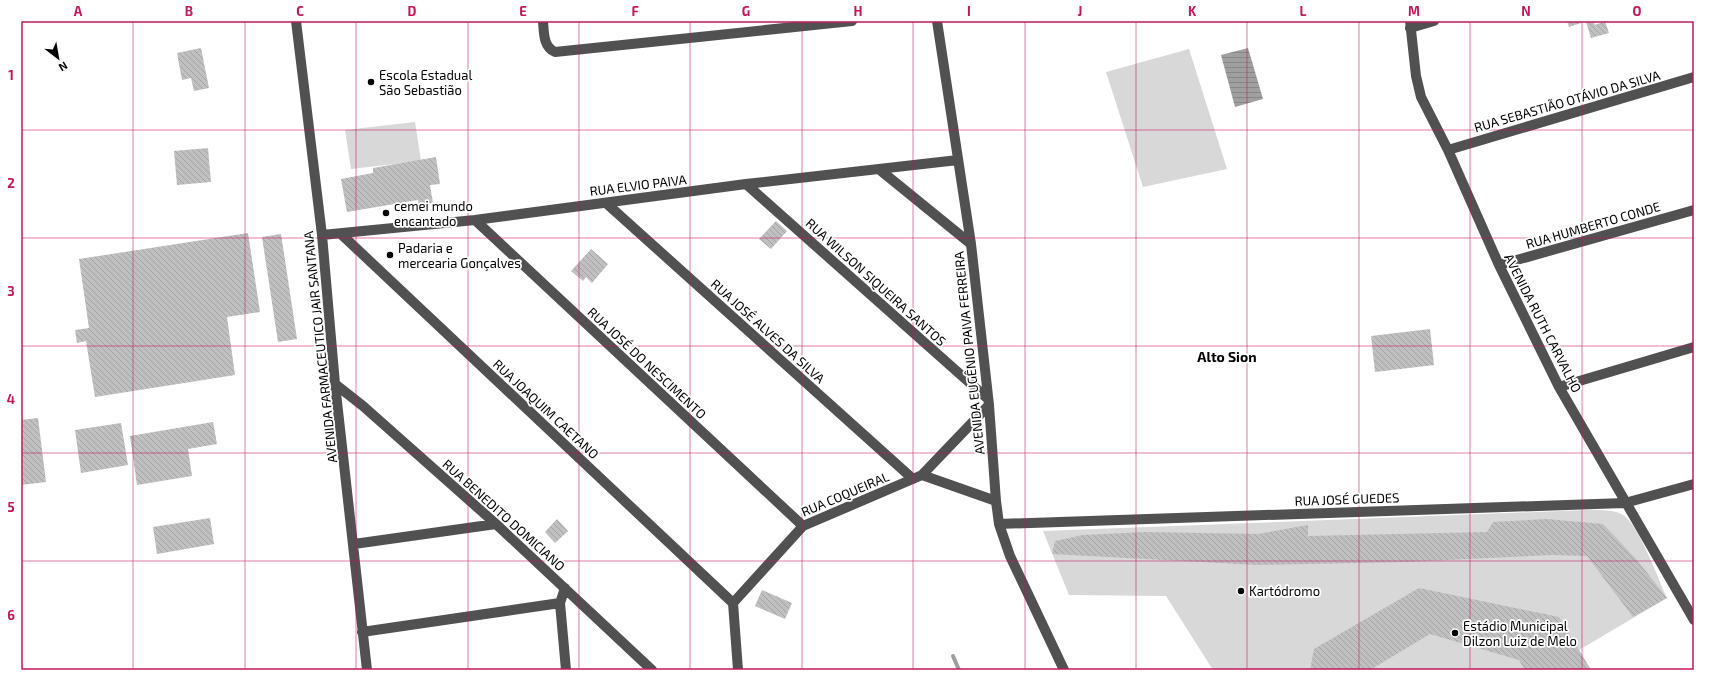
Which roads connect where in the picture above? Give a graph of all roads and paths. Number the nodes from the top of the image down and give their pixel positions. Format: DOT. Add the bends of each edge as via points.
graph roads {
  1 [pos="296,21"];
  2 [pos="543,21"];
  3 [pos="852,21"];
  4 [pos="937,21"];
  5 [pos="1434,21"];
  6 [pos="1410,25"];
  7 [pos="1694,77"];
  8 [pos="1448,150"];
  9 [pos="958,160"];
  10 [pos="880,170"];
  11 [pos="746,184"];
  12 [pos="606,203"];
  13 [pos="1694,210"];
  14 [pos="475,220"];
  15 [pos="341,234"];
  16 [pos="322,235"];
  17 [pos="971,244"];
  18 [pos="1499,266"];
  19 [pos="1694,347"];
  20 [pos="335,384"];
  21 [pos="1559,387"];
  22 [pos="989,402"];
  23 [pos="918,477"];
  24 [pos="1694,484"];
  25 [pos="996,501"];
  26 [pos="1625,503"];
  27 [pos="496,524"];
  28 [pos="999,524"];
  29 [pos="803,526"];
  30 [pos="354,544"];
  31 [pos="565,588"];
  32 [pos="560,603"];
  33 [pos="733,603"];
  34 [pos="1694,620"];
  35 [pos="362,632"];
  36 [pos="367,670"];
  37 [pos="566,670"];
  38 [pos="652,670"];
  39 [pos="738,670"];
  40 [pos="1064,670"];
  1 -- 16 [label="street, AVENIDA FARMACEUTICO JAIR SANTANA"];
  2 -- 3 [label="street" via="546,44 555,52"];
  4 -- 9 [label="street, AVENIDA EUGÊNIO PAIVA FERREIRA"];
  5 -- 6 [label="street"];
  6 -- 8 [label="street, AVENIDA RUTH CARVALHO" via="1421,97"];
  7 -- 8 [label="street, RUA SEBASTIÃO OTÁVIO DA SILVA"];
  8 -- 18 [label="street, AVENIDA RUTH CARVALHO"];
  9 -- 10 [label="street, RUA ELVIO PAIVA"];
  9 -- 17 [label="street, AVENIDA EUGÊNIO PAIVA FERREIRA"];
  10 -- 11 [label="street, RUA ELVIO PAIVA"];
  10 -- 17 [label="street"];
  11 -- 12 [label="street, RUA ELVIO PAIVA"];
  11 -- 22 [label="street, RUA WILSON SIQUEIRA SANTOS"];
  12 -- 14 [label="street, RUA ELVIO PAIVA"];
  12 -- 23 [label="street, RUA JOSÉ ALVES DA SILVA"];
  13 -- 18 [label="street, RUA HUMBERTO CONDE"];
  14 -- 15 [label="street, RUA ELVIO PAIVA"];
  14 -- 29 [label="street, RUA JOSÉ DO NESCIMENTO"];
  15 -- 16 [label="street, RUA ELVIO PAIVA"];
  15 -- 33 [label="street, RUA JOAQUIM CAETANO"];
  16 -- 20 [label="street, AVENIDA FARMACEUTICO JAIR SANTANA"];
  17 -- 22 [label="street, AVENIDA EUGÊNIO PAIVA FERREIRA"];
  18 -- 21 [label="street, AVENIDA RUTH CARVALHO"];
  19 -- 21 [label="street"];
  20 -- 27 [label="street, RUA BENEDITO DOMICIANO"];
  20 -- 30 [label="street, AVENIDA FARMACEUTICO JAIR SANTANA"];
  21 -- 26 [label="street, AVENIDA RUTH CARVALHO"];
  22 -- 23 [label="street, RUA COQUEIRAL"];
  22 -- 25 [label="street, AVENIDA EUGÊNIO PAIVA FERREIRA"];
  23 -- 25 [label="street"];
  23 -- 29 [label="street, RUA COQUEIRAL"];
  24 -- 26 [label="street, RUA JOSÉ GUEDES"];
  25 -- 28 [label="street, AVENIDA EUGÊNIO PAIVA FERREIRA"];
  26 -- 28 [label="street, RUA JOSÉ GUEDES"];
  26 -- 34 [label="street, AVENIDA RUTH CARVALHO"];
  27 -- 30 [label="street"];
  27 -- 31 [label="street, RUA BENEDITO DOMICIANO"];
  28 -- 40 [label="street, AVENIDA EUGÊNIO PAIVA FERREIRA" via="1010,556"];
  29 -- 33 [label="street, RUA COQUEIRAL"];
  30 -- 35 [label="street, AVENIDA FARMACEUTICO JAIR SANTANA"];
  31 -- 32 [label="street"];
  31 -- 38 [label="street, RUA BENEDITO DOMICIANO"];
  32 -- 35 [label="street"];
  32 -- 37 [label="street"];
  33 -- 39 [label="street"];
  35 -- 36 [label="street, AVENIDA FARMACEUTICO JAIR SANTANA"];
}
